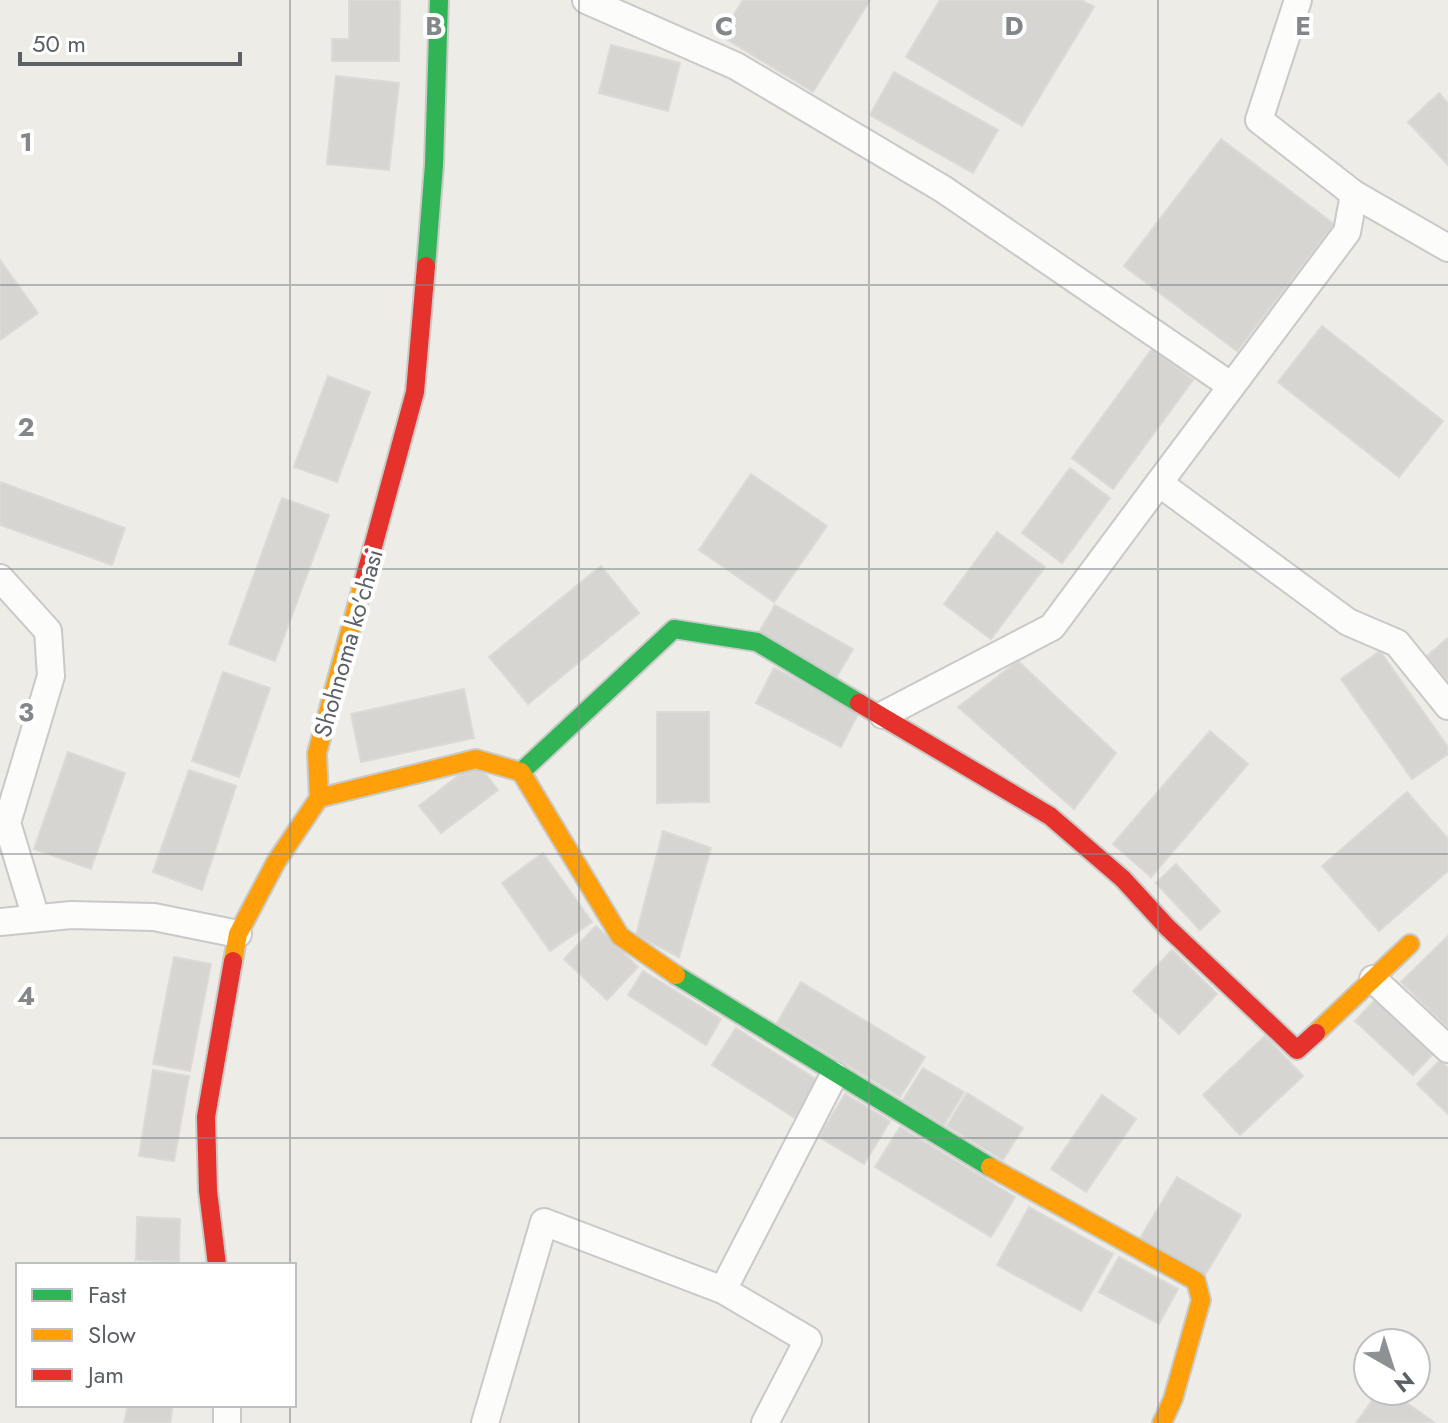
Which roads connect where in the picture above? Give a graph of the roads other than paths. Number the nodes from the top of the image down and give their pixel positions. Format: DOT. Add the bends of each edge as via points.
graph roads {
  1 [pos="439,0"];
  2 [pos="586,0"];
  3 [pos="1298,0"];
  4 [pos="1354,194"];
  5 [pos="1448,248"];
  6 [pos="1230,385"];
  7 [pos="1159,483"];
  8 [pos="0,578"];
  9 [pos="1448,706"];
  10 [pos="883,715"];
  11 [pos="521,772"];
  12 [pos="319,798"];
  13 [pos="36,918"];
  14 [pos="0,922"];
  15 [pos="238,934"];
  16 [pos="1410,944"];
  17 [pos="1373,979"];
  18 [pos="1448,1049"];
  19 [pos="834,1075"];
  20 [pos="217,1263"];
  21 [pos="723,1290"];
  22 [pos="485,1423"];
  23 [pos="765,1423"];
  24 [pos="1162,1423"];
  1 -- 12 [label="street, Shohnoma ko'chasi" via="434,165 415,392 317,753"];
  2 -- 6 [label="street" via="736,66 943,189"];
  3 -- 4 [label="street" via="1259,120"];
  4 -- 5 [label="street"];
  4 -- 6 [label="street" via="1347,232"];
  6 -- 7 [label="street"];
  7 -- 9 [label="street" via="1348,622 1397,643"];
  7 -- 10 [label="street" via="1052,627"];
  8 -- 13 [label="street" via="48,631 51,676 7,823"];
  10 -- 11 [label="street" via="757,642 674,629"];
  10 -- 17 [label="street" via="1050,816 1123,879 1297,1050"];
  11 -- 12 [label="street" via="476,759"];
  11 -- 19 [label="street" via="620,936"];
  12 -- 15 [label="street" via="276,862"];
  13 -- 14 [label="street"];
  13 -- 15 [label="street" via="154,917"];
  15 -- 20 [label="street" via="206,1117"];
  16 -- 17 [label="street"];
  17 -- 18 [label="street"];
  19 -- 21 [label="street"];
  19 -- 24 [label="street" via="1037,1197 1196,1281 1201,1300"];
  21 -- 22 [label="street" via="544,1222"];
  21 -- 23 [label="street" via="808,1340"];
}
